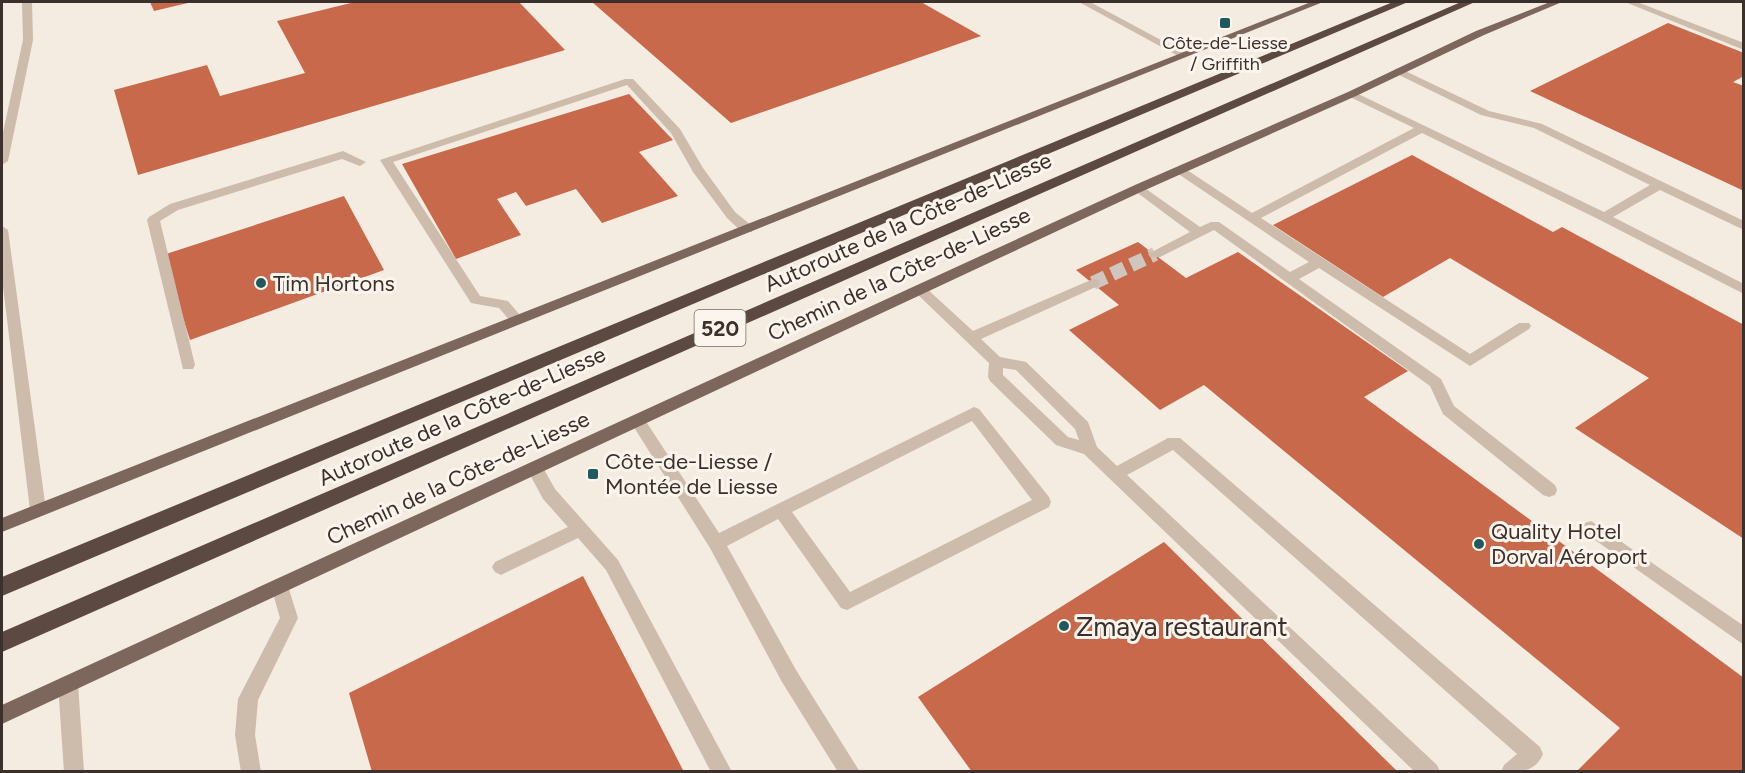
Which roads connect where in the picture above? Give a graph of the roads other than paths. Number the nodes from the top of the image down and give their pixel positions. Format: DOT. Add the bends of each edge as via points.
graph roads {
  1 [pos="27,2"];
  2 [pos="1084,2"];
  3 [pos="1318,2"];
  4 [pos="1402,2"];
  5 [pos="1469,2"];
  6 [pos="1557,2"];
  7 [pos="1630,2"];
  8 [pos="1743,47"];
  9 [pos="1184,55"];
  10 [pos="1399,71"];
  11 [pos="1352,94"];
  12 [pos="1421,129"];
  13 [pos="2,161"];
  14 [pos="360,162"];
  15 [pos="1180,171"];
  16 [pos="1659,185"];
  17 [pos="1139,188"];
  18 [pos="1604,217"];
  19 [pos="1252,218"];
  20 [pos="1743,226"];
  21 [pos="747,229"];
  22 [pos="2,230"];
  23 [pos="1199,233"];
  24 [pos="1155,254"];
  25 [pos="1319,262"];
  26 [pos="1289,279"];
  27 [pos="1093,283"];
  28 [pos="1743,290"];
  29 [pos="921,291"];
  30 [pos="517,320"];
  31 [pos="1524,326"];
  32 [pos="971,338"];
  33 [pos="996,362"];
  34 [pos="188,365"];
  35 [pos="638,421"];
  36 [pos="1090,450"];
  37 [pos="535,469"];
  38 [pos="1116,474"];
  39 [pos="1549,490"];
  40 [pos="38,510"];
  41 [pos="781,510"];
  42 [pos="2,525"];
  43 [pos="580,528"];
  44 [pos="1591,528"];
  45 [pos="716,543"];
  46 [pos="501,567"];
  47 [pos="280,586"];
  48 [pos="2,587"];
  49 [pos="1743,638"];
  50 [pos="2,642"];
  51 [pos="68,684"];
  52 [pos="2,715"];
  53 [pos="75,771"];
  54 [pos="251,771"];
  55 [pos="722,771"];
  56 [pos="850,771"];
  57 [pos="1430,771"];
  58 [pos="1511,771"];
  1 -- 13 [label="street" via="28,40"];
  2 -- 9 [label="street"];
  3 -- 9 [label="main road"];
  4 -- 48 [label="highway, Autoroute de la Côte-de-Liesse / 520"];
  5 -- 50 [label="highway, Autoroute de la Côte-de-Liesse / 520"];
  6 -- 10 [label="main road, Chemin de la Côte-de-Liesse"];
  7 -- 8 [label="street"];
  9 -- 21 [label="main road"];
  10 -- 11 [label="main road, Chemin de la Côte-de-Liesse"];
  10 -- 16 [label="street" via="1485,113 1539,126"];
  11 -- 12 [label="street"];
  11 -- 15 [label="main road, Chemin de la Côte-de-Liesse"];
  12 -- 18 [label="street"];
  12 -- 19 [label="street"];
  14 -- 34 [label="street" via="343,155 174,207 153,220"];
  15 -- 17 [label="main road, Chemin de la Côte-de-Liesse"];
  15 -- 19 [label="street"];
  16 -- 18 [label="street"];
  16 -- 20 [label="street"];
  17 -- 23 [label="street"];
  17 -- 29 [label="main road, Chemin de la Côte-de-Liesse"];
  18 -- 28 [label="street"];
  19 -- 25 [label="street"];
  21 -- 30 [label="main road"];
  21 -- 30 [label="street" via="731,215 697,169 676,131 629,81 386,160 476,300 503,304"];
  22 -- 40 [label="street"];
  23 -- 24 [label="street"];
  23 -- 26 [label="street" via="1215,225"];
  25 -- 26 [label="street"];
  25 -- 31 [label="street" via="1470,361"];
  26 -- 39 [label="street" via="1436,383 1448,410"];
  27 -- 32 [label="street"];
  29 -- 32 [label="street"];
  29 -- 35 [label="main road, Chemin de la Côte-de-Liesse"];
  30 -- 40 [label="main road"];
  32 -- 33 [label="street"];
  33 -- 36 [label="street" via="1021,366 1082,426"];
  33 -- 36 [label="street" via="995,377 1031,413 1062,441"];
  35 -- 37 [label="main road, Chemin de la Côte-de-Liesse"];
  35 -- 45 [label="street"];
  36 -- 38 [label="street"];
  37 -- 43 [label="street" via="549,494"];
  37 -- 47 [label="main road, Chemin de la Côte-de-Liesse"];
  38 -- 57 [label="street"];
  38 -- 58 [label="street" via="1174,442 1533,754"];
  40 -- 42 [label="main road"];
  41 -- 41 [label="street" via="974,413 1043,502 847,602"];
  41 -- 45 [label="street"];
  43 -- 46 [label="street"];
  43 -- 55 [label="street" via="612,565"];
  44 -- 49 [label="street"];
  45 -- 56 [label="street" via="789,676"];
  47 -- 51 [label="main road, Chemin de la Côte-de-Liesse"];
  47 -- 54 [label="street" via="289,618 249,699 245,716"];
  51 -- 52 [label="main road, Chemin de la Côte-de-Liesse"];
  51 -- 53 [label="street"];
}
